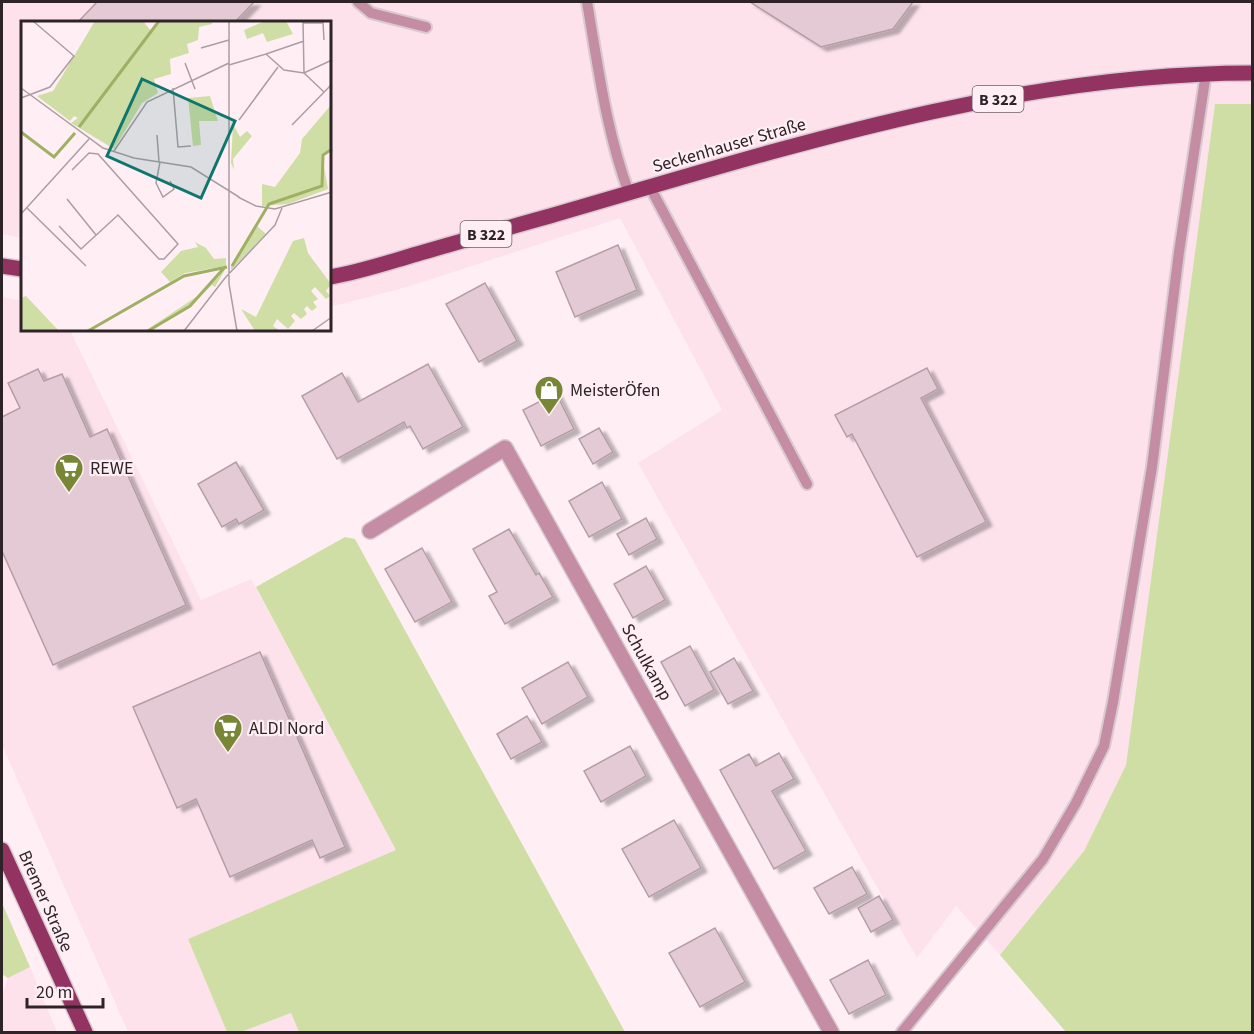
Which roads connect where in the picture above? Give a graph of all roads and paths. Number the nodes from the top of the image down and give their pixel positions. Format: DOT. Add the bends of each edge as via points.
graph roads {
  1 [pos="358,2"];
  2 [pos="587,2"];
  3 [pos="426,27"];
  4 [pos="1206,73"];
  5 [pos="1252,73"];
  6 [pos="650,187"];
  7 [pos="629,193"];
  8 [pos="2,266"];
  9 [pos="21,269"];
  10 [pos="332,276"];
  11 [pos="807,484"];
  12 [pos="370,531"];
  13 [pos="2,850"];
  14 [pos="85,1032"];
  15 [pos="831,1032"];
  16 [pos="902,1032"];
  1 -- 3 [label="lane" via="371,13"];
  2 -- 7 [label="lane" via="605,112"];
  4 -- 5 [label="main road, B 322"];
  4 -- 6 [label="main road, Seckenhauser Straße / B 322" via="1036,92 939,109"];
  4 -- 16 [label="lane" via="1152,467 1104,746 1043,859"];
  6 -- 7 [label="main road, Seckenhauser Straße / B 322"];
  6 -- 11 [label="lane"];
  7 -- 10 [label="main road, Seckenhauser Straße / B 322"];
  8 -- 9 [label="main road"];
  12 -- 15 [label="street, Schulkamp" via="505,448"];
  13 -- 14 [label="main road, Bremer Straße"];
}
